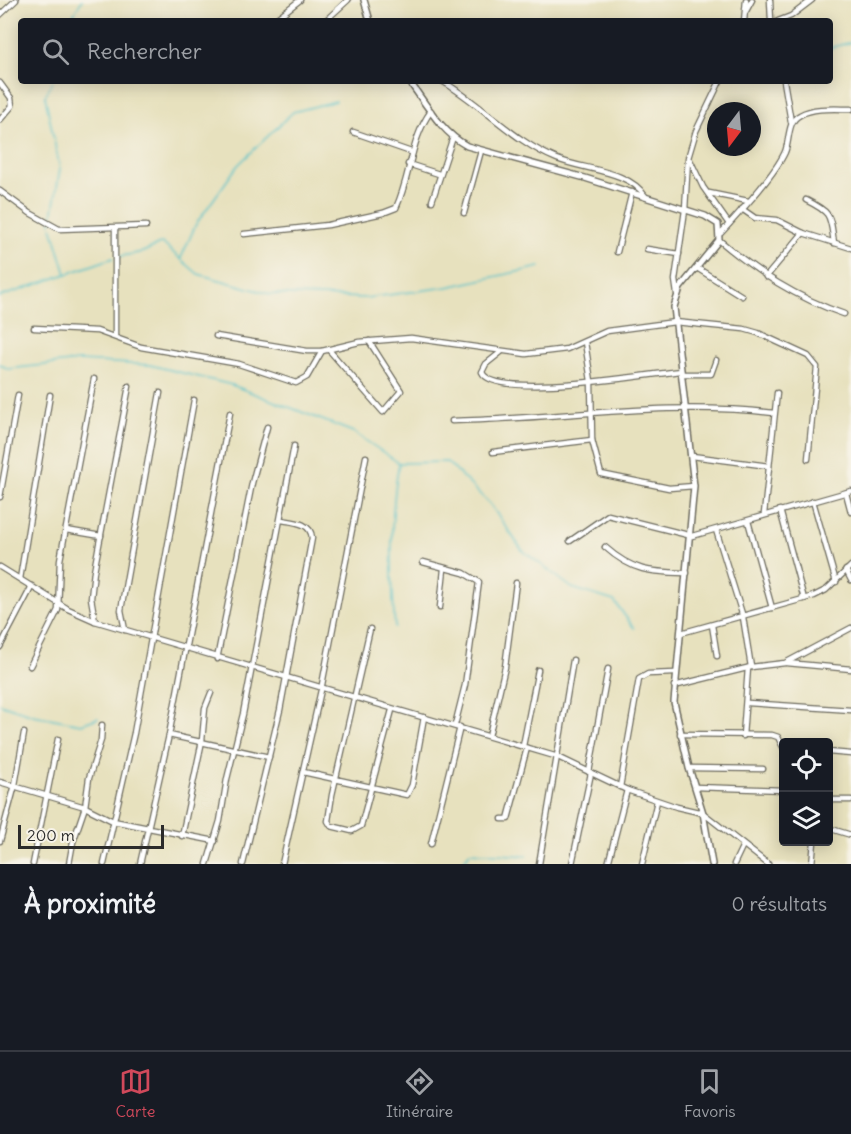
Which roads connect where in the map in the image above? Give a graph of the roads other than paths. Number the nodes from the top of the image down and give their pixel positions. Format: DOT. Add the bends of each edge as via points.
graph roads {
  1 [pos="16,0"];
  2 [pos="300,0"];
  3 [pos="348,0"];
  4 [pos="364,0"];
  5 [pos="746,0"];
  6 [pos="752,0"];
  7 [pos="770,0"];
  8 [pos="812,0"];
  9 [pos="746,12"];
  10 [pos="0,15"];
  11 [pos="277,18"];
  12 [pos="328,18"];
  13 [pos="369,18"];
  14 [pos="745,18"];
  15 [pos="771,18"];
  16 [pos="786,18"];
  17 [pos="0,83"];
  18 [pos="411,84"];
  19 [pos="447,84"];
  20 [pos="719,84"];
  21 [pos="785,84"];
  22 [pos="851,109"];
  23 [pos="431,111"];
  24 [pos="0,120"];
  25 [pos="792,122"];
  26 [pos="353,132"];
  27 [pos="453,137"];
  28 [pos="481,151"];
  29 [pos="411,152"];
  30 [pos="688,158"];
  31 [pos="408,164"];
  32 [pos="439,174"];
  33 [pos="0,191"];
  34 [pos="632,192"];
  35 [pos="709,193"];
  36 [pos="645,196"];
  37 [pos="806,200"];
  38 [pos="432,201"];
  39 [pos="748,201"];
  40 [pos="742,208"];
  41 [pos="685,210"];
  42 [pos="464,213"];
  43 [pos="729,224"];
  44 [pos="146,226"];
  45 [pos="115,228"];
  46 [pos="803,233"];
  47 [pos="244,234"];
  48 [pos="720,237"];
  49 [pos="834,243"];
  50 [pos="851,248"];
  51 [pos="647,249"];
  52 [pos="617,252"];
  53 [pos="679,254"];
  54 [pos="697,267"];
  55 [pos="766,277"];
  56 [pos="677,294"];
  57 [pos="742,296"];
  58 [pos="844,314"];
  59 [pos="675,322"];
  60 [pos="34,328"];
  61 [pos="115,336"];
  62 [pos="216,336"];
  63 [pos="369,340"];
  64 [pos="585,342"];
  65 [pos="329,350"];
  66 [pos="322,351"];
  67 [pos="501,352"];
  68 [pos="716,360"];
  69 [pos="681,372"];
  70 [pos="94,379"];
  71 [pos="591,381"];
  72 [pos="129,386"];
  73 [pos="160,393"];
  74 [pos="777,393"];
  75 [pos="18,395"];
  76 [pos="50,395"];
  77 [pos="194,400"];
  78 [pos="686,407"];
  79 [pos="592,412"];
  80 [pos="230,413"];
  81 [pos="774,413"];
  82 [pos="452,421"];
  83 [pos="267,427"];
  84 [pos="592,440"];
  85 [pos="294,446"];
  86 [pos="493,452"];
  87 [pos="692,456"];
  88 [pos="366,458"];
  89 [pos="808,459"];
  90 [pos="769,466"];
  91 [pos="694,486"];
  92 [pos="848,492"];
  93 [pos="0,497"];
  94 [pos="813,501"];
  95 [pos="780,510"];
  96 [pos="851,512"];
  97 [pos="764,514"];
  98 [pos="281,520"];
  99 [pos="748,521"];
  100 [pos="66,530"];
  101 [pos="716,530"];
  102 [pos="692,536"];
  103 [pos="101,537"];
  104 [pos="570,541"];
  105 [pos="605,547"];
  106 [pos="423,562"];
  107 [pos="851,566"];
  108 [pos="0,567"];
  109 [pos="444,569"];
  110 [pos="846,570"];
  111 [pos="687,573"];
  112 [pos="20,579"];
  113 [pos="851,580"];
  114 [pos="836,582"];
  115 [pos="516,583"];
  116 [pos="32,586"];
  117 [pos="804,599"];
  118 [pos="59,603"];
  119 [pos="440,607"];
  120 [pos="772,608"];
  121 [pos="743,617"];
  122 [pos="94,621"];
  123 [pos="712,625"];
  124 [pos="851,628"];
  125 [pos="370,629"];
  126 [pos="125,630"];
  127 [pos="681,633"];
  128 [pos="152,639"];
  129 [pos="0,646"];
  130 [pos="186,649"];
  131 [pos="717,656"];
  132 [pos="217,659"];
  133 [pos="573,660"];
  134 [pos="785,663"];
  135 [pos="30,666"];
  136 [pos="750,667"];
  137 [pos="252,669"];
  138 [pos="609,669"];
  139 [pos="851,669"];
  140 [pos="538,670"];
  141 [pos="675,673"];
  142 [pos="286,679"];
  143 [pos="674,686"];
  144 [pos="321,690"];
  145 [pos="211,693"];
  146 [pos="355,699"];
  147 [pos="748,703"];
  148 [pos="392,710"];
  149 [pos="851,710"];
  150 [pos="424,717"];
  151 [pos="102,725"];
  152 [pos="457,726"];
  153 [pos="24,733"];
  154 [pos="680,734"];
  155 [pos="169,735"];
  156 [pos="489,736"];
  157 [pos="743,736"];
  158 [pos="58,739"];
  159 [pos="202,741"];
  160 [pos="779,742"];
  161 [pos="525,747"];
  162 [pos="236,749"];
  163 [pos="833,752"];
  164 [pos="851,754"];
  165 [pos="269,757"];
  166 [pos="558,757"];
  167 [pos="689,768"];
  168 [pos="763,770"];
  169 [pos="303,772"];
  170 [pos="590,773"];
  171 [pos="337,780"];
  172 [pos="0,782"];
  173 [pos="15,785"];
  174 [pos="373,786"];
  175 [pos="620,787"];
  176 [pos="695,787"];
  177 [pos="627,790"];
  178 [pos="779,790"];
  179 [pos="48,796"];
  180 [pos="833,800"];
  181 [pos="851,800"];
  182 [pos="657,801"];
  183 [pos="85,807"];
  184 [pos="703,813"];
  185 [pos="502,819"];
  186 [pos="113,821"];
  187 [pos="149,827"];
  188 [pos="833,830"];
  189 [pos="851,835"];
  190 [pos="182,836"];
  191 [pos="0,841"];
  192 [pos="214,841"];
  193 [pos="431,844"];
  194 [pos="743,845"];
  195 [pos="814,846"];
  196 [pos="33,864"];
  197 [pos="69,864"];
  198 [pos="104,864"];
  199 [pos="140,864"];
  200 [pos="207,864"];
  201 [pos="243,864"];
  202 [pos="282,864"];
  203 [pos="539,864"];
  204 [pos="572,864"];
  205 [pos="608,864"];
  206 [pos="642,864"];
  207 [pos="712,864"];
  208 [pos="734,864"];
  209 [pos="768,864"];
  210 [pos="812,864"];
  1 -- 10 [label="street"];
  2 -- 11 [label="street"];
  3 -- 12 [label="street"];
  4 -- 13 [label="street"];
  5 -- 9 [label="street"];
  6 -- 9 [label="street"];
  7 -- 15 [label="street"];
  8 -- 16 [label="street"];
  9 -- 14 [label="street"];
  17 -- 24 [label="street" via="12,106"];
  18 -- 23 [label="street"];
  19 -- 36 [label="street" via="548,155 624,179 639,187"];
  20 -- 30 [label="street"];
  21 -- 25 [label="street"];
  22 -- 25 [label="street" via="811,111"];
  23 -- 27 [label="street"];
  23 -- 29 [label="street"];
  25 -- 39 [label="street" via="784,153"];
  26 -- 29 [label="street"];
  27 -- 28 [label="street"];
  27 -- 32 [label="street"];
  28 -- 34 [label="street"];
  28 -- 42 [label="street"];
  29 -- 31 [label="street"];
  30 -- 35 [label="street"];
  30 -- 41 [label="street"];
  31 -- 32 [label="street"];
  31 -- 47 [label="street" via="399,203 392,210 298,230"];
  32 -- 38 [label="street"];
  33 -- 45 [label="street" via="59,229"];
  34 -- 36 [label="street"];
  34 -- 52 [label="street"];
  35 -- 39 [label="street"];
  35 -- 43 [label="street"];
  36 -- 41 [label="street"];
  37 -- 49 [label="street" via="831,216"];
  39 -- 40 [label="street"];
  40 -- 43 [label="street"];
  40 -- 46 [label="street" via="755,218 777,220"];
  41 -- 48 [label="street" via="716,221"];
  41 -- 53 [label="street"];
  43 -- 48 [label="street"];
  44 -- 45 [label="street"];
  45 -- 61 [label="street"];
  46 -- 49 [label="street"];
  46 -- 55 [label="street"];
  48 -- 54 [label="street"];
  48 -- 55 [label="street"];
  49 -- 50 [label="street"];
  51 -- 53 [label="street"];
  53 -- 56 [label="street"];
  54 -- 56 [label="street"];
  54 -- 57 [label="street"];
  55 -- 58 [label="street" via="802,298"];
  56 -- 59 [label="street"];
  59 -- 64 [label="street" via="608,331"];
  59 -- 69 [label="street"];
  59 -- 89 [label="street" via="744,329 808,356 817,367 817,374"];
  60 -- 61 [label="street" via="97,331"];
  61 -- 66 [label="street" via="141,347 239,363 296,383 307,378"];
  62 -- 66 [label="street"];
  63 -- 65 [label="street"];
  63 -- 65 [label="street" via="401,391 383,412"];
  63 -- 67 [label="street" via="411,338"];
  64 -- 67 [label="street" via="567,349 526,354"];
  64 -- 71 [label="street"];
  65 -- 66 [label="street"];
  67 -- 71 [label="street" via="482,372 497,383 522,386"];
  68 -- 69 [label="street" via="711,374"];
  69 -- 71 [label="street"];
  69 -- 78 [label="street"];
  70 -- 100 [label="street"];
  71 -- 79 [label="street"];
  72 -- 103 [label="street"];
  73 -- 126 [label="street" via="122,610"];
  74 -- 81 [label="street"];
  75 -- 93 [label="street"];
  76 -- 112 [label="street"];
  77 -- 128 [label="street"];
  78 -- 79 [label="street"];
  78 -- 81 [label="street"];
  78 -- 87 [label="street"];
  79 -- 82 [label="street" via="489,422"];
  79 -- 84 [label="street"];
  80 -- 130 [label="street"];
  81 -- 90 [label="street"];
  83 -- 132 [label="street"];
  84 -- 86 [label="street"];
  84 -- 91 [label="street" via="601,474 669,488"];
  85 -- 98 [label="street"];
  87 -- 90 [label="street"];
  87 -- 91 [label="street"];
  88 -- 144 [label="street"];
  90 -- 97 [label="street"];
  91 -- 102 [label="street"];
  92 -- 94 [label="street"];
  92 -- 96 [label="street"];
  94 -- 95 [label="street"];
  94 -- 114 [label="street"];
  95 -- 97 [label="street"];
  95 -- 117 [label="street"];
  97 -- 99 [label="street"];
  98 -- 137 [label="street"];
  98 -- 142 [label="street" via="305,525 312,538"];
  99 -- 101 [label="street"];
  99 -- 120 [label="street"];
  100 -- 103 [label="street"];
  100 -- 118 [label="street" via="58,574"];
  101 -- 102 [label="street"];
  101 -- 121 [label="street"];
  102 -- 104 [label="street" via="608,514"];
  102 -- 111 [label="street"];
  103 -- 122 [label="street" via="91,598"];
  105 -- 111 [label="street" via="639,569"];
  106 -- 109 [label="street"];
  107 -- 110 [label="street"];
  108 -- 112 [label="street"];
  109 -- 119 [label="street"];
  109 -- 152 [label="street" via="479,582"];
  110 -- 113 [label="street"];
  110 -- 114 [label="street"];
  111 -- 127 [label="street"];
  112 -- 116 [label="street"];
  114 -- 117 [label="street" via="826,591"];
  115 -- 156 [label="street" via="505,667"];
  116 -- 118 [label="street"];
  116 -- 129 [label="street"];
  117 -- 120 [label="street"];
  118 -- 122 [label="street"];
  118 -- 135 [label="street"];
  120 -- 121 [label="street"];
  121 -- 123 [label="street"];
  121 -- 136 [label="street"];
  122 -- 126 [label="street"];
  123 -- 127 [label="street"];
  123 -- 131 [label="street"];
  124 -- 134 [label="street"];
  125 -- 146 [label="street"];
  126 -- 128 [label="street"];
  127 -- 141 [label="street"];
  128 -- 130 [label="street"];
  128 -- 186 [label="street" via="135,733"];
  130 -- 132 [label="street"];
  130 -- 155 [label="street"];
  132 -- 137 [label="street"];
  133 -- 166 [label="street"];
  134 -- 136 [label="street"];
  134 -- 139 [label="street"];
  136 -- 143 [label="street"];
  136 -- 147 [label="street"];
  137 -- 142 [label="street"];
  137 -- 162 [label="street"];
  138 -- 170 [label="street"];
  140 -- 161 [label="street"];
  141 -- 143 [label="street"];
  141 -- 175 [label="street" via="648,674 639,679"];
  142 -- 144 [label="street"];
  142 -- 165 [label="street"];
  143 -- 154 [label="street"];
  144 -- 146 [label="street"];
  144 -- 169 [label="street"];
  145 -- 159 [label="street" via="205,708"];
  146 -- 148 [label="street"];
  146 -- 171 [label="street"];
  147 -- 149 [label="street"];
  147 -- 157 [label="street"];
  148 -- 150 [label="street"];
  148 -- 174 [label="street"];
  150 -- 152 [label="street"];
  150 -- 174 [label="street" via="409,794"];
  151 -- 183 [label="street"];
  152 -- 156 [label="street"];
  152 -- 193 [label="street"];
  153 -- 173 [label="street"];
  154 -- 157 [label="street"];
  154 -- 167 [label="street"];
  155 -- 159 [label="street"];
  155 -- 187 [label="street"];
  156 -- 161 [label="street"];
  157 -- 160 [label="street" via="775,735"];
  158 -- 179 [label="street"];
  159 -- 162 [label="street"];
  159 -- 190 [label="street"];
  161 -- 166 [label="street"];
  161 -- 185 [label="street" via="508,819"];
  162 -- 165 [label="street"];
  162 -- 192 [label="street"];
  163 -- 164 [label="street"];
  165 -- 201 [label="street"];
  166 -- 170 [label="street"];
  166 -- 203 [label="street"];
  167 -- 168 [label="street"];
  167 -- 176 [label="street"];
  169 -- 171 [label="street"];
  169 -- 202 [label="street"];
  170 -- 175 [label="street"];
  170 -- 204 [label="street"];
  171 -- 174 [label="street"];
  171 -- 174 [label="street" via="329,824 352,831 361,826"];
  172 -- 173 [label="street"];
  173 -- 179 [label="street"];
  173 -- 191 [label="street"];
  175 -- 177 [label="street"];
  176 -- 178 [label="street"];
  176 -- 184 [label="street"];
  177 -- 182 [label="street"];
  177 -- 205 [label="street"];
  179 -- 183 [label="street"];
  179 -- 196 [label="street"];
  180 -- 181 [label="street"];
  182 -- 184 [label="street"];
  182 -- 206 [label="street"];
  183 -- 186 [label="street"];
  183 -- 197 [label="street"];
  184 -- 194 [label="street"];
  184 -- 207 [label="street"];
  186 -- 187 [label="street"];
  186 -- 198 [label="street"];
  187 -- 190 [label="street"];
  187 -- 199 [label="street"];
  188 -- 189 [label="street"];
  190 -- 192 [label="street"];
  192 -- 200 [label="street"];
  194 -- 208 [label="street"];
  194 -- 209 [label="street"];
  195 -- 210 [label="street"];
}
